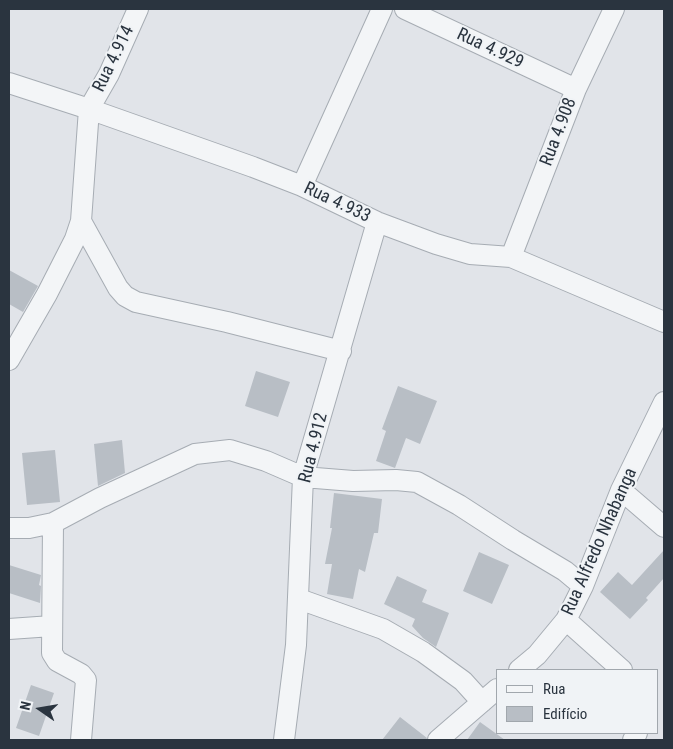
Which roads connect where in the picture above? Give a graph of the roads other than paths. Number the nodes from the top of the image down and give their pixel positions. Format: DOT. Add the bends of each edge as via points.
graph roads {
  1 [pos="138,9"];
  2 [pos="382,9"];
  3 [pos="405,9"];
  4 [pos="614,9"];
  5 [pos="9,83"];
  6 [pos="576,89"];
  7 [pos="89,109"];
  8 [pos="302,186"];
  9 [pos="81,221"];
  10 [pos="377,222"];
  11 [pos="511,257"];
  12 [pos="664,322"];
  13 [pos="341,351"];
  14 [pos="9,360"];
  15 [pos="664,402"];
  16 [pos="303,477"];
  17 [pos="621,490"];
  18 [pos="53,523"];
  19 [pos="664,527"];
  20 [pos="9,528"];
  21 [pos="583,586"];
  22 [pos="299,599"];
  23 [pos="566,620"];
  24 [pos="52,626"];
  25 [pos="9,629"];
  26 [pos="520,669"];
  27 [pos="621,669"];
  28 [pos="489,696"];
  29 [pos="81,740"];
  30 [pos="284,740"];
  31 [pos="438,740"];
  1 -- 7 [label="street, Rua 4.914" via="110,74"];
  2 -- 8 [label="street"];
  3 -- 6 [label="street, Rua 4.929"];
  4 -- 6 [label="street, Rua 4.908"];
  5 -- 7 [label="street, Rua 4.933"];
  6 -- 11 [label="street, Rua 4.908"];
  7 -- 8 [label="street, Rua 4.933"];
  7 -- 9 [label="street"];
  8 -- 10 [label="street, Rua 4.933"];
  9 -- 13 [label="street" via="118,288 136,302"];
  9 -- 14 [label="street" via="75,239"];
  10 -- 11 [label="street, Rua 4.933" via="470,254"];
  10 -- 13 [label="street, Rua 4.912"];
  11 -- 12 [label="street, Rua 4.933"];
  13 -- 16 [label="street, Rua 4.912"];
  15 -- 17 [label="street, Rua Alfredo Nhabanga"];
  16 -- 18 [label="street" via="230,450 195,454"];
  16 -- 21 [label="street" via="417,482 566,571"];
  16 -- 22 [label="street, Rua 4.912"];
  17 -- 19 [label="street"];
  17 -- 21 [label="street, Rua Alfredo Nhabanga"];
  18 -- 20 [label="street"];
  18 -- 24 [label="street"];
  21 -- 23 [label="street, Rua Alfredo Nhabanga"];
  22 -- 28 [label="street" via="383,629"];
  22 -- 30 [label="street, Rua 4.912"];
  23 -- 26 [label="street, Rua Alfredo Nhabanga" via="537,655"];
  23 -- 27 [label="street"];
  24 -- 25 [label="street"];
  24 -- 29 [label="street" via="52,653 57,661 86,680"];
  28 -- 31 [label="street"];
}
